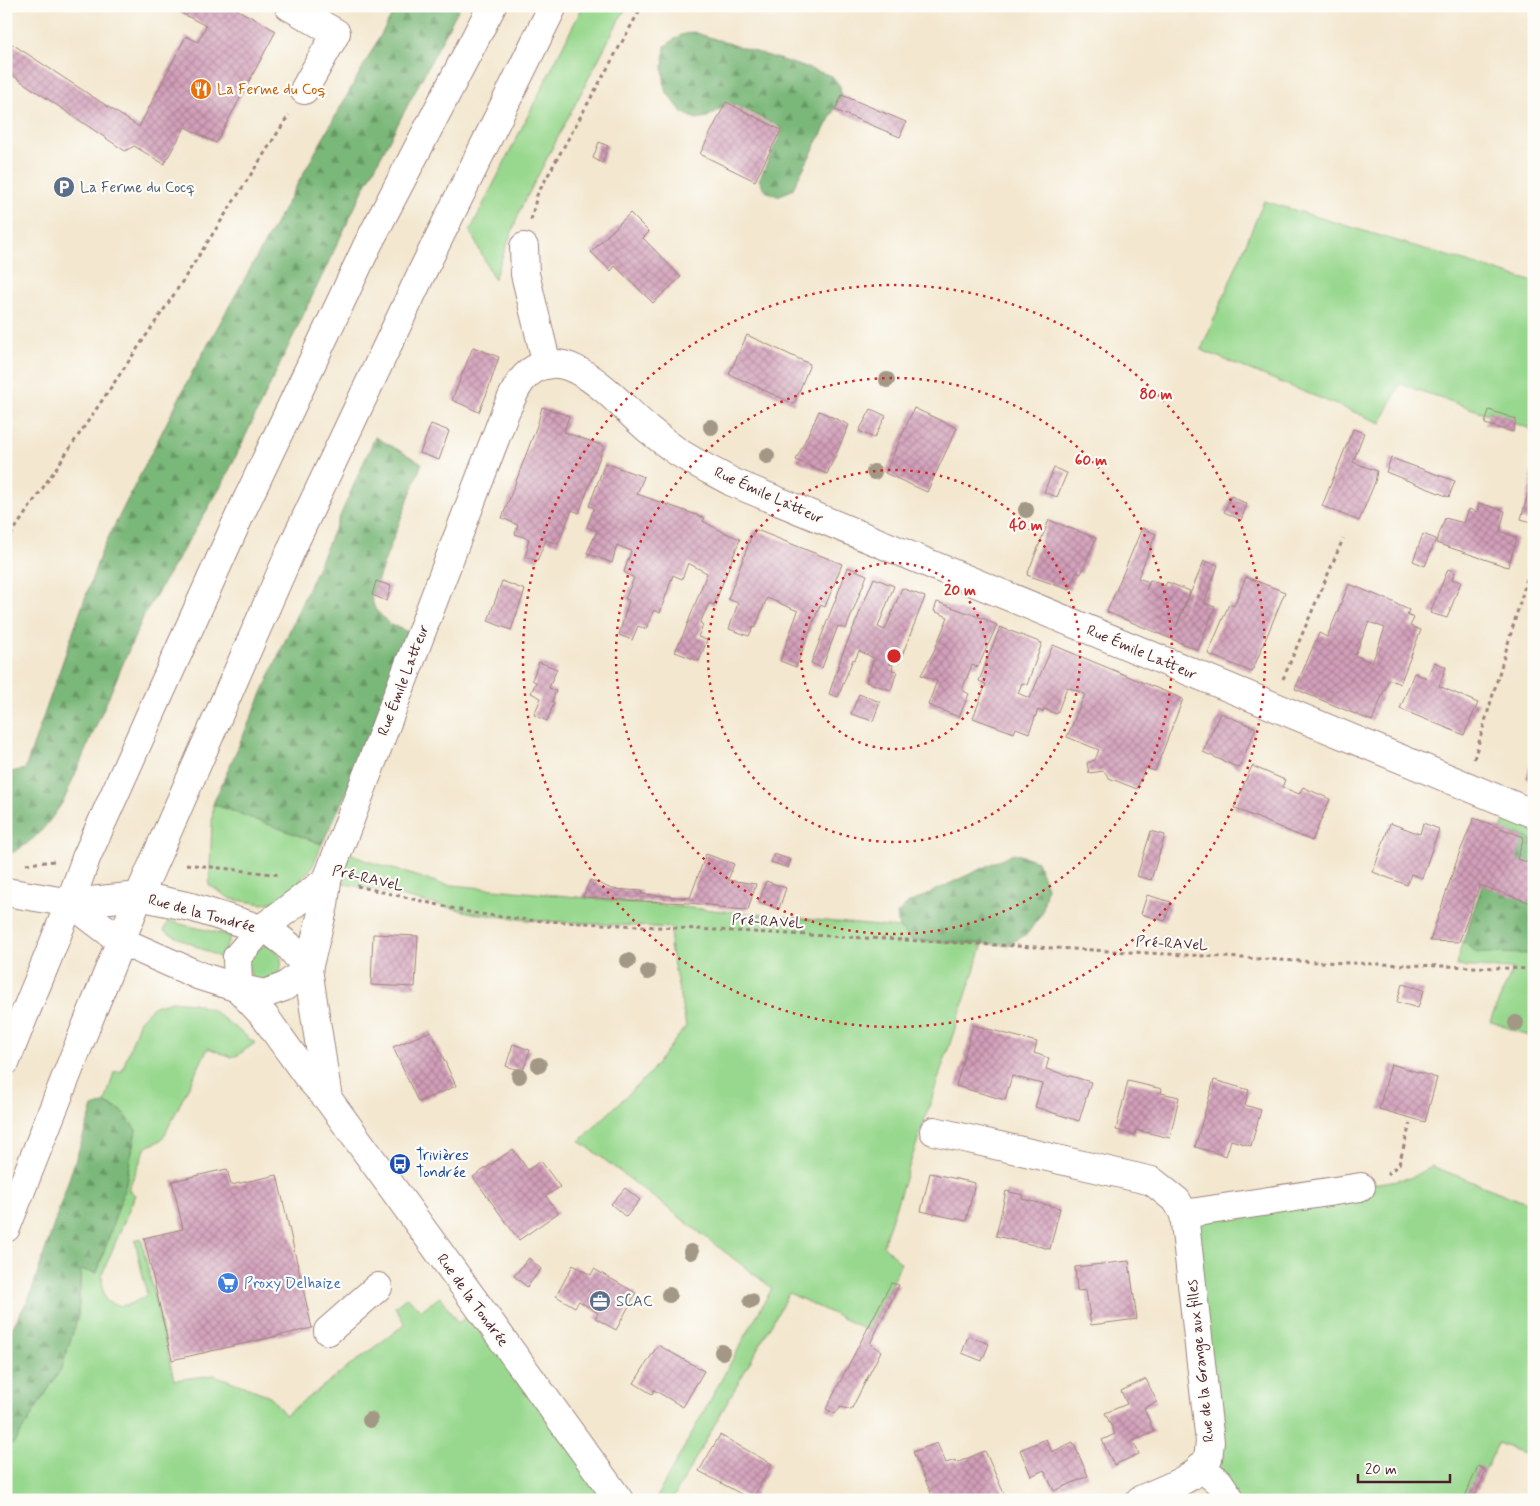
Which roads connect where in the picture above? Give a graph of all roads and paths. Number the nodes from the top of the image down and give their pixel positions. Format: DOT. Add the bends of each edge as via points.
graph roads {
  1 [pos="289,6"];
  2 [pos="492,6"];
  3 [pos="553,6"];
  4 [pos="642,6"];
  5 [pos="304,90"];
  6 [pos="524,246"];
  7 [pos="547,365"];
  8 [pos="1343,539"];
  9 [pos="6,542"];
  10 [pos="1534,555"];
  11 [pos="1272,706"];
  12 [pos="1466,786"];
  13 [pos="1534,814"];
  14 [pos="86,858"];
  15 [pos="156,860"];
  16 [pos="24,864"];
  17 [pos="283,876"];
  18 [pos="327,880"];
  19 [pos="6,892"];
  20 [pos="139,896"];
  21 [pos="71,903"];
  22 [pos="261,929"];
  23 [pos="121,941"];
  24 [pos="308,969"];
  25 [pos="1534,969"];
  26 [pos="238,988"];
  27 [pos="6,1060"];
  28 [pos="328,1099"];
  29 [pos="1410,1124"];
  30 [pos="934,1131"];
  31 [pos="1361,1187"];
  32 [pos="1184,1214"];
  33 [pos="6,1228"];
  34 [pos="378,1287"];
  35 [pos="328,1331"];
  36 [pos="1200,1467"];
  37 [pos="620,1500"];
  38 [pos="1140,1500"];
  39 [pos="1231,1500"];
  1 -- 5 [label="main road" via="336,34"];
  2 -- 14 [label="main road" via="368,244 239,518"];
  3 -- 15 [label="main road" via="296,539"];
  4 -- 6 [label="path" via="537,195"];
  5 -- 9 [label="path" via="166,306"];
  6 -- 7 [label="main road" via="525,274"];
  7 -- 11 [label="main road, Rue Émile Latteur" via="567,365 587,376 678,452 732,482"];
  7 -- 18 [label="main road, Rue Émile Latteur" via="523,379 506,410"];
  8 -- 11 [label="path"];
  10 -- 12 [label="path"];
  11 -- 12 [label="main road, Rue Émile Latteur"];
  12 -- 13 [label="main road, Rue Émile Latteur"];
  14 -- 16 [label="path"];
  14 -- 21 [label="main road"];
  15 -- 17 [label="path"];
  15 -- 20 [label="main road"];
  18 -- 22 [label="main road"];
  18 -- 24 [label="main road, Rue Émile Latteur"];
  18 -- 25 [label="path, Pré-RAVeL" via="473,913 527,920 1318,962"];
  19 -- 21 [label="main road"];
  20 -- 21 [label="main road, Rue de la Tondrée"];
  20 -- 22 [label="main road, Rue de la Tondrée" via="191,907"];
  20 -- 23 [label="main road"];
  21 -- 23 [label="main road, Rue de la Tondrée"];
  21 -- 27 [label="main road"];
  22 -- 24 [label="main road, Rue de la Tondrée" via="271,932 288,945"];
  22 -- 26 [label="main road" via="237,957"];
  23 -- 26 [label="main road, Rue de la Tondrée" via="200,976"];
  23 -- 33 [label="main road"];
  24 -- 26 [label="main road" via="284,987 264,994"];
  24 -- 28 [label="main road, Rue de la Tondrée"];
  26 -- 28 [label="main road, Rue de la Tondrée" via="266,1017 308,1077"];
  28 -- 37 [label="main road, Rue de la Tondrée"];
  29 -- 31 [label="path" via="1399,1164 1382,1179"];
  30 -- 32 [label="main road" via="1152,1181 1177,1201"];
  31 -- 32 [label="main road"];
  32 -- 36 [label="main road, Rue de la Grange aux filles" via="1210,1442 1208,1459"];
  34 -- 35 [label="main road"];
  36 -- 38 [label="main road, Rue de la Grange aux filles" via="1185,1480"];
  36 -- 39 [label="main road" via="1219,1482"];
}
